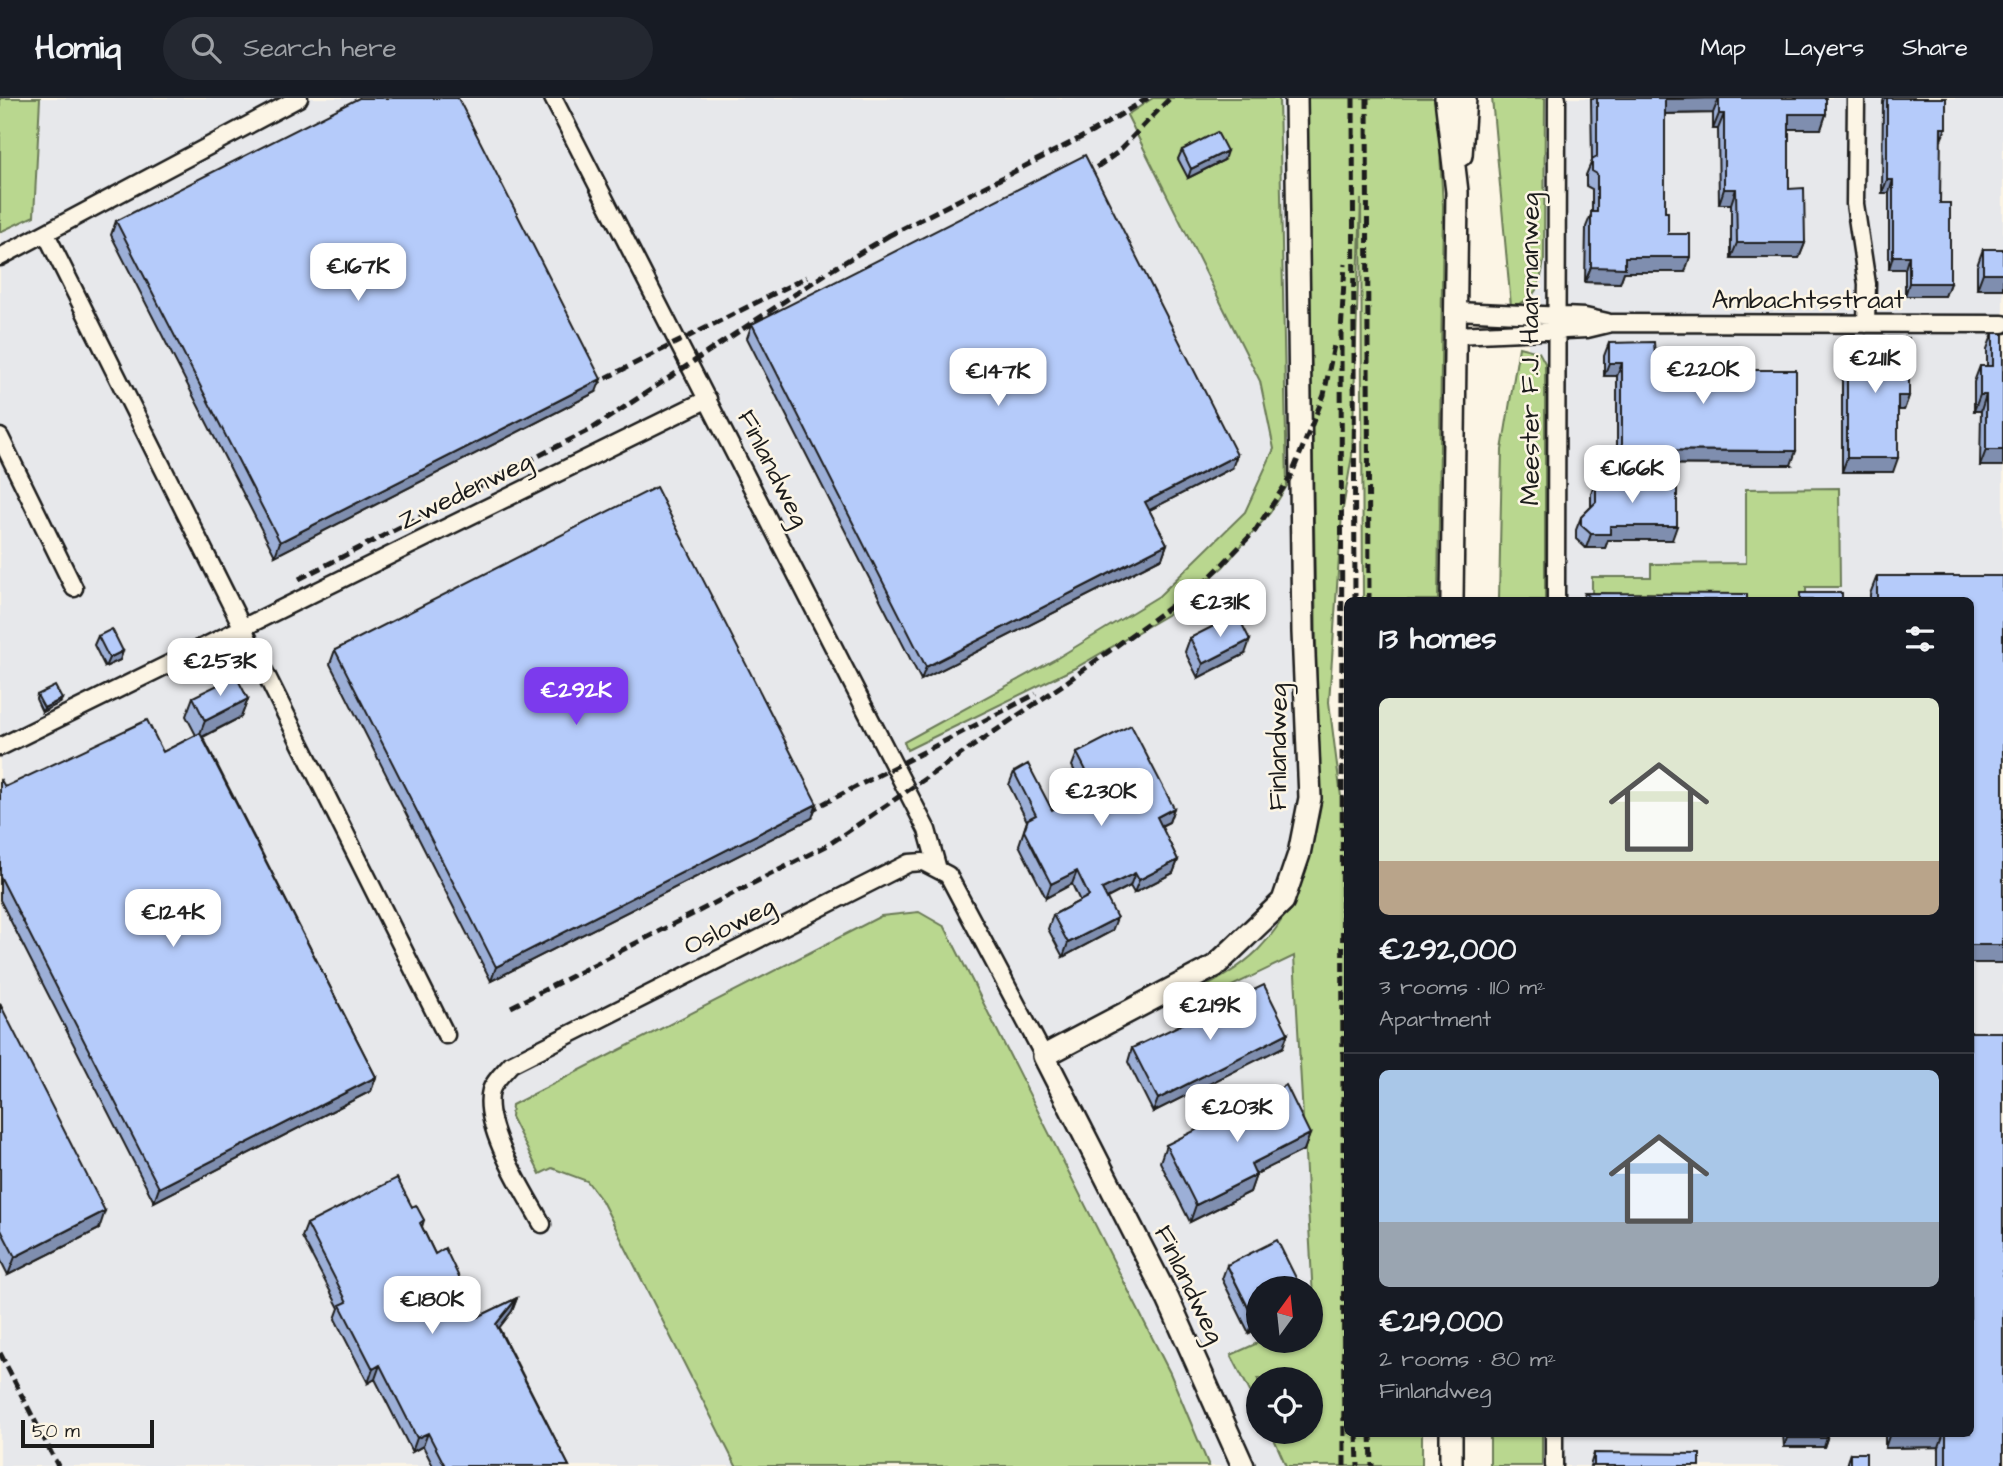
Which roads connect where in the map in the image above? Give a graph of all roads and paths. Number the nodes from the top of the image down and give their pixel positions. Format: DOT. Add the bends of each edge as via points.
graph roads {
  1 [pos="299,98"];
  2 [pos="553,98"];
  3 [pos="1296,98"];
  4 [pos="1446,98"];
  5 [pos="1465,98"];
  6 [pos="1557,98"];
  7 [pos="1857,98"];
  8 [pos="1457,192"];
  9 [pos="46,234"];
  10 [pos="0,257"];
  11 [pos="1456,310"];
  12 [pos="1557,323"];
  13 [pos="1866,324"];
  14 [pos="2003,324"];
  15 [pos="1456,335"];
  16 [pos="708,399"];
  17 [pos="0,437"];
  18 [pos="74,588"];
  19 [pos="1452,597"];
  20 [pos="1556,597"];
  21 [pos="244,626"];
  22 [pos="0,747"];
  23 [pos="937,866"];
  24 [pos="446,1035"];
  25 [pos="1044,1056"];
  26 [pos="542,1224"];
  27 [pos="1451,1437"];
  28 [pos="1554,1437"];
  29 [pos="1243,1466"];
  30 [pos="1451,1466"];
  31 [pos="1554,1466"];
  1 -- 9 [label="street"];
  2 -- 16 [label="street, Finlandweg"];
  3 -- 25 [label="street, Finlandweg" via="1303,632 1310,798 1299,853 1283,901 1215,966"];
  4 -- 8 [label="street"];
  5 -- 8 [label="street"];
  6 -- 12 [label="street, Meester F.J. Haarmanweg"];
  7 -- 13 [label="street" via="1855,204 1867,284"];
  8 -- 11 [label="street"];
  9 -- 10 [label="street"];
  9 -- 21 [label="street"];
  11 -- 12 [label="street, Ambachtsstraat"];
  11 -- 15 [label="street"];
  12 -- 13 [label="street, Ambachtsstraat" via="1585,317 1612,323"];
  12 -- 15 [label="street, Ambachtsstraat"];
  12 -- 20 [label="street, Meester F.J. Haarmanweg"];
  13 -- 14 [label="street, Ambachtsstraat"];
  15 -- 19 [label="street"];
  16 -- 21 [label="street, Zwedenweg"];
  16 -- 23 [label="street, Finlandweg" via="927,830"];
  17 -- 18 [label="street"];
  21 -- 22 [label="street, Zwedenweg"];
  21 -- 24 [label="street"];
  23 -- 25 [label="street" via="964,901"];
  23 -- 26 [label="street, Osloweg" via="923,862 896,868 511,1063 491,1089 492,1119 503,1151"];
  25 -- 29 [label="street, Finlandweg" via="1174,1311"];
  27 -- 30 [label="street"];
  28 -- 31 [label="street"];
}
